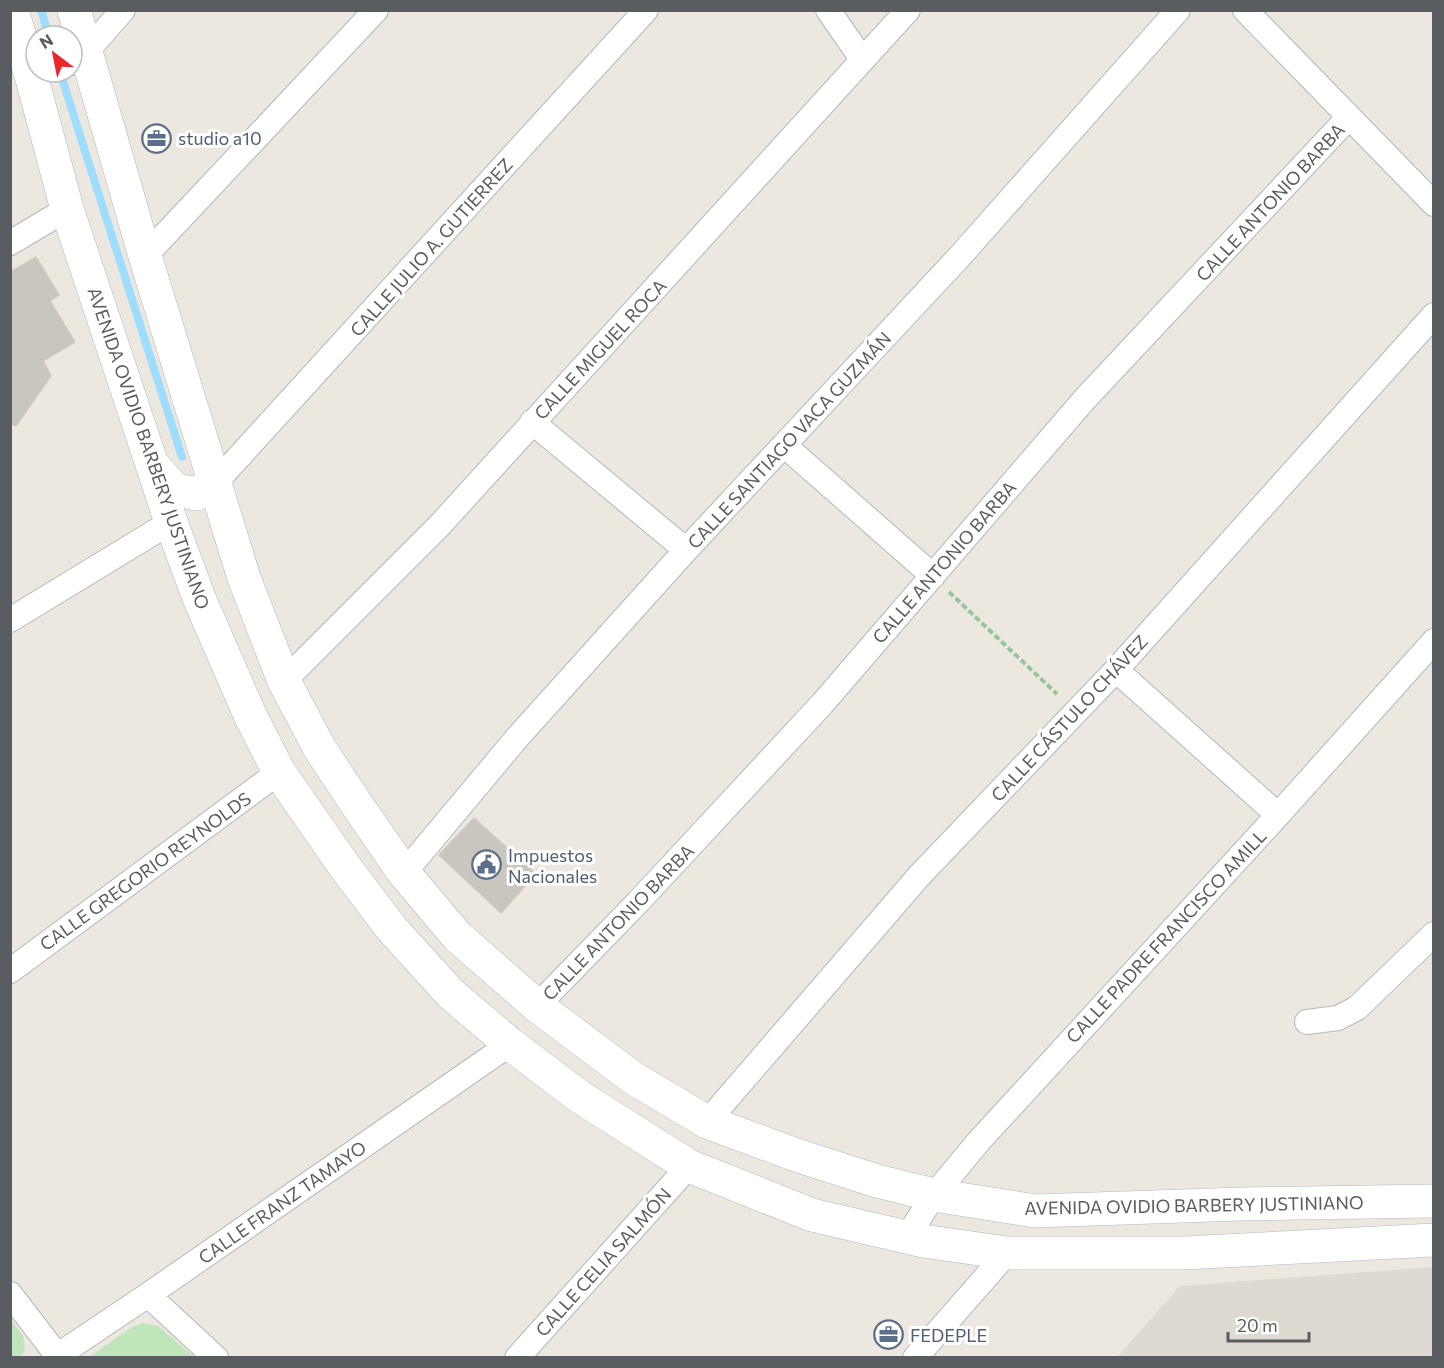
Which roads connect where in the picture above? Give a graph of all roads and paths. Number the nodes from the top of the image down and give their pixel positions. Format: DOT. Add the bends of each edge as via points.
graph roads {
  1 [pos="12,10"];
  2 [pos="123,10"];
  3 [pos="376,10"];
  4 [pos="646,10"];
  5 [pos="828,10"];
  6 [pos="908,10"];
  7 [pos="1178,10"];
  8 [pos="1245,10"];
  9 [pos="24,35"];
  10 [pos="84,52"];
  11 [pos="862,59"];
  12 [pos="84,72"];
  13 [pos="45,84"];
  14 [pos="1349,117"];
  15 [pos="1434,204"];
  16 [pos="67,209"];
  17 [pos="10,243"];
  18 [pos="145,256"];
  19 [pos="1434,315"];
  20 [pos="532,422"];
  21 [pos="784,445"];
  22 [pos="152,464"];
  23 [pos="216,482"];
  24 [pos="171,522"];
  25 [pos="231,532"];
  26 [pos="686,550"];
  27 [pos="933,576"];
  28 [pos="10,620"];
  29 [pos="1434,641"];
  30 [pos="1116,670"];
  31 [pos="284,681"];
  32 [pos="1075,711"];
  33 [pos="279,772"];
  34 [pos="1278,815"];
  35 [pos="404,873"];
  36 [pos="1434,934"];
  37 [pos="10,971"];
  38 [pos="537,1006"];
  39 [pos="1308,1022"];
  40 [pos="510,1044"];
  41 [pos="707,1122"];
  42 [pos="689,1166"];
  43 [pos="934,1195"];
  44 [pos="1434,1201"];
  45 [pos="907,1237"];
  46 [pos="1434,1240"];
  47 [pos="1007,1252"];
  48 [pos="10,1294"];
  49 [pos="148,1295"];
  50 [pos="55,1356"];
  51 [pos="216,1358"];
  52 [pos="517,1358"];
  53 [pos="915,1358"];
  1 -- 9 [label="street, AVENIDA OVIDIO BARBERY JUSTINIANO"];
  2 -- 10 [label="street"];
  3 -- 18 [label="street"];
  4 -- 23 [label="street, CALLE JULIO A. GUTIERREZ"];
  5 -- 11 [label="street"];
  6 -- 11 [label="street, CALLE MIGUEL ROCA"];
  7 -- 21 [label="street, CALLE SANTIAGO VACA GUZMÁN" via="961,255"];
  8 -- 14 [label="street"];
  11 -- 20 [label="street, CALLE MIGUEL ROCA"];
  12 -- 18 [label="street, AVENIDA OVIDIO BARBERY JUSTINIANO"];
  13 -- 16 [label="street, AVENIDA OVIDIO BARBERY JUSTINIANO"];
  14 -- 15 [label="street"];
  14 -- 27 [label="street, CALLE ANTONIO BARBA" via="1084,400"];
  16 -- 17 [label="street"];
  16 -- 22 [label="street, AVENIDA OVIDIO BARBERY JUSTINIANO"];
  18 -- 23 [label="street, AVENIDA OVIDIO BARBERY JUSTINIANO"];
  19 -- 30 [label="street, CALLE CÁSTULO CHÁVEZ"];
  20 -- 26 [label="street"];
  20 -- 31 [label="street, CALLE MIGUEL ROCA" via="439,526"];
  21 -- 26 [label="street, CALLE SANTIAGO VACA GUZMÁN"];
  21 -- 27 [label="street"];
  22 -- 23 [label="street" via="174,489 196,494"];
  22 -- 24 [label="street, AVENIDA OVIDIO BARBERY JUSTINIANO"];
  23 -- 25 [label="street, AVENIDA OVIDIO BARBERY JUSTINIANO"];
  24 -- 25 [label="street" via="189,512 212,516"];
  24 -- 28 [label="street"];
  24 -- 33 [label="street, AVENIDA OVIDIO BARBERY JUSTINIANO" via="204,609"];
  25 -- 31 [label="street, AVENIDA OVIDIO BARBERY JUSTINIANO" via="244,578"];
  26 -- 35 [label="street, CALLE SANTIAGO VACA GUZMÁN" via="516,739"];
  27 -- 32 [label="path"];
  27 -- 38 [label="street, CALLE ANTONIO BARBA" via="822,704"];
  29 -- 34 [label="street, CALLE PADRE FRANCISCO AMILL"];
  30 -- 32 [label="street, CALLE CÁSTULO CHÁVEZ"];
  30 -- 34 [label="street"];
  31 -- 35 [label="street, AVENIDA OVIDIO BARBERY JUSTINIANO" via="320,749"];
  32 -- 41 [label="street, CALLE CÁSTULO CHÁVEZ" via="919,876"];
  33 -- 37 [label="street, CALLE GREGORIO REYNOLDS"];
  33 -- 40 [label="street, AVENIDA OVIDIO BARBERY JUSTINIANO" via="392,929 451,994"];
  34 -- 43 [label="street, CALLE PADRE FRANCISCO AMILL"];
  35 -- 38 [label="street, AVENIDA OVIDIO BARBERY JUSTINIANO" via="457,936"];
  36 -- 39 [label="street" via="1357,1008 1338,1018"];
  38 -- 41 [label="street, AVENIDA OVIDIO BARBERY JUSTINIANO" via="633,1078"];
  40 -- 42 [label="street, AVENIDA OVIDIO BARBERY JUSTINIANO" via="580,1096"];
  40 -- 49 [label="street, CALLE FRANZ TAMAYO"];
  41 -- 43 [label="street, AVENIDA OVIDIO BARBERY JUSTINIANO" via="799,1156"];
  42 -- 45 [label="street, AVENIDA OVIDIO BARBERY JUSTINIANO" via="812,1215"];
  42 -- 52 [label="street, CALLE CELIA SALMÓN"];
  43 -- 44 [label="street, AVENIDA OVIDIO BARBERY JUSTINIANO" via="1035,1211"];
  43 -- 45 [label="street, CALLE PADRE FRANCISCO AMILL"];
  45 -- 47 [label="street, AVENIDA OVIDIO BARBERY JUSTINIANO"];
  46 -- 47 [label="street, AVENIDA OVIDIO BARBERY JUSTINIANO" via="1184,1253"];
  47 -- 53 [label="street"];
  48 -- 50 [label="street"];
  49 -- 50 [label="street, CALLE FRANZ TAMAYO"];
  49 -- 51 [label="street"];
}
